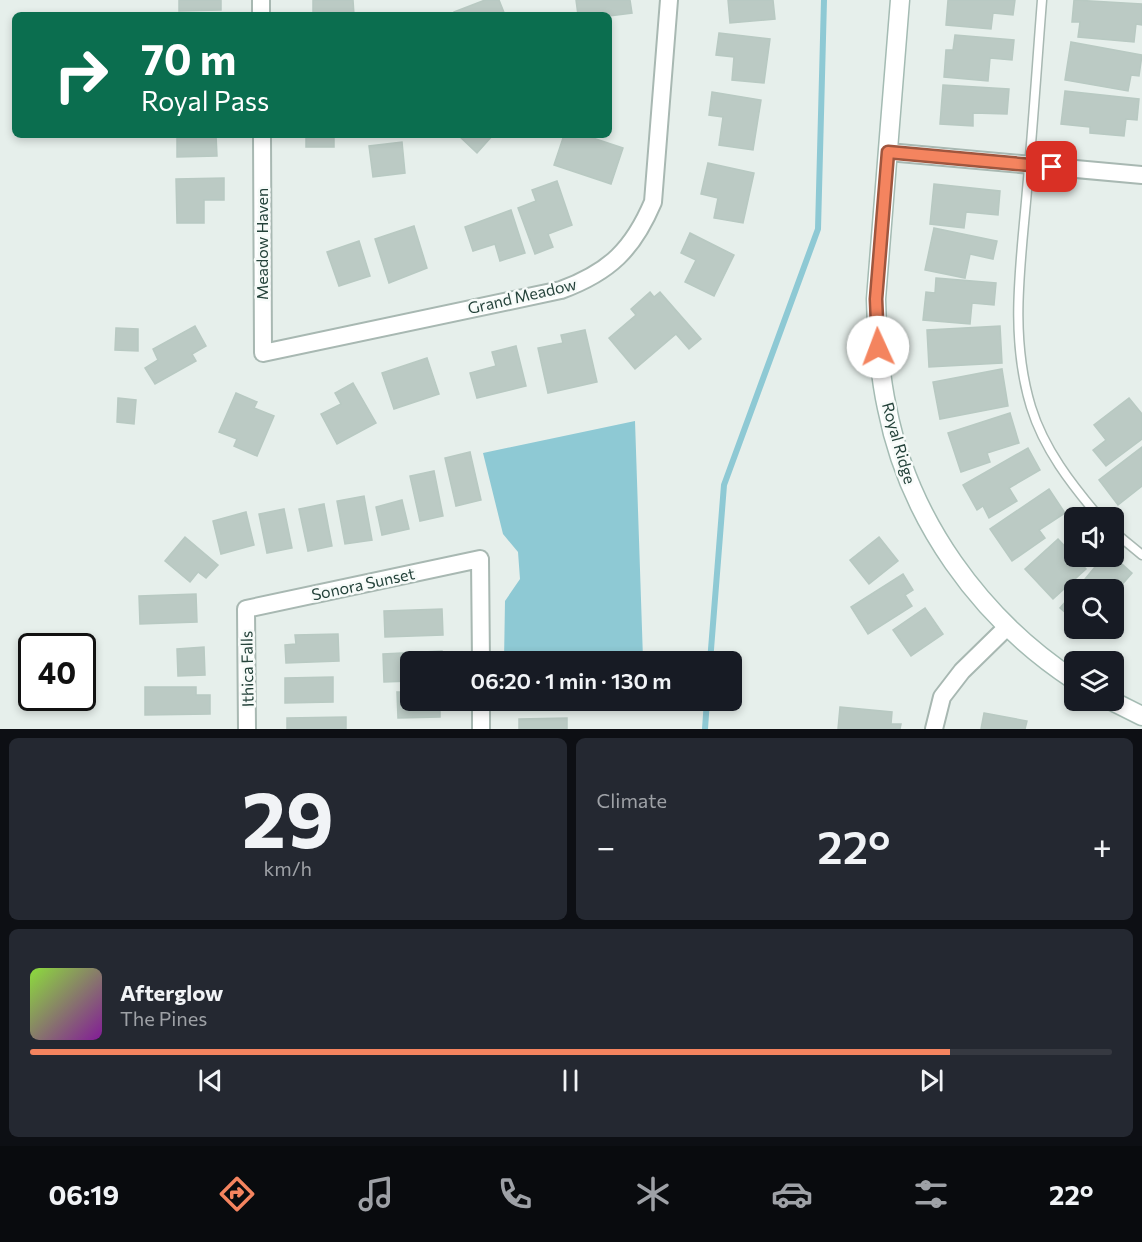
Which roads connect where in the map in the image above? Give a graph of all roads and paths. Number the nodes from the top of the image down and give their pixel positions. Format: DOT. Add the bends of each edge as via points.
graph roads {
  1 [pos="669,0"];
  2 [pos="900,0"];
  3 [pos="1042,0"];
  4 [pos="262,138"];
  5 [pos="888,152"];
  6 [pos="1030,165"];
  7 [pos="1142,175"];
  8 [pos="263,353"];
  9 [pos="1091,507"];
  10 [pos="1124,540"];
  11 [pos="1142,555"];
  12 [pos="246,609"];
  13 [pos="1007,627"];
  14 [pos="481,651"];
  15 [pos="1064,673"];
  16 [pos="1124,707"];
  17 [pos="481,711"];
  18 [pos="1142,716"];
  19 [pos="247,729"];
  20 [pos="481,729"];
  21 [pos="934,729"];
  1 -- 8 [label="street, Grand Meadow" via="653,202 638,234 609,267 561,290"];
  2 -- 5 [label="street, Royal Ridge"];
  3 -- 6 [label="lane"];
  4 -- 8 [label="street, Meadow Haven"];
  5 -- 6 [label="street"];
  5 -- 13 [label="street, Royal Ridge" via="876,299 887,409 898,452 934,534 958,571"];
  6 -- 7 [label="street"];
  6 -- 9 [label="lane" via="1017,314 1021,367 1031,407 1048,449"];
  10 -- 11 [label="lane"];
  12 -- 14 [label="street, Sonora Sunset" via="480,559"];
  12 -- 19 [label="street, Ithica Falls"];
  13 -- 15 [label="street, Royal Ridge"];
  13 -- 21 [label="street" via="962,671 942,697"];
  16 -- 18 [label="street"];
  17 -- 20 [label="street"];
}
